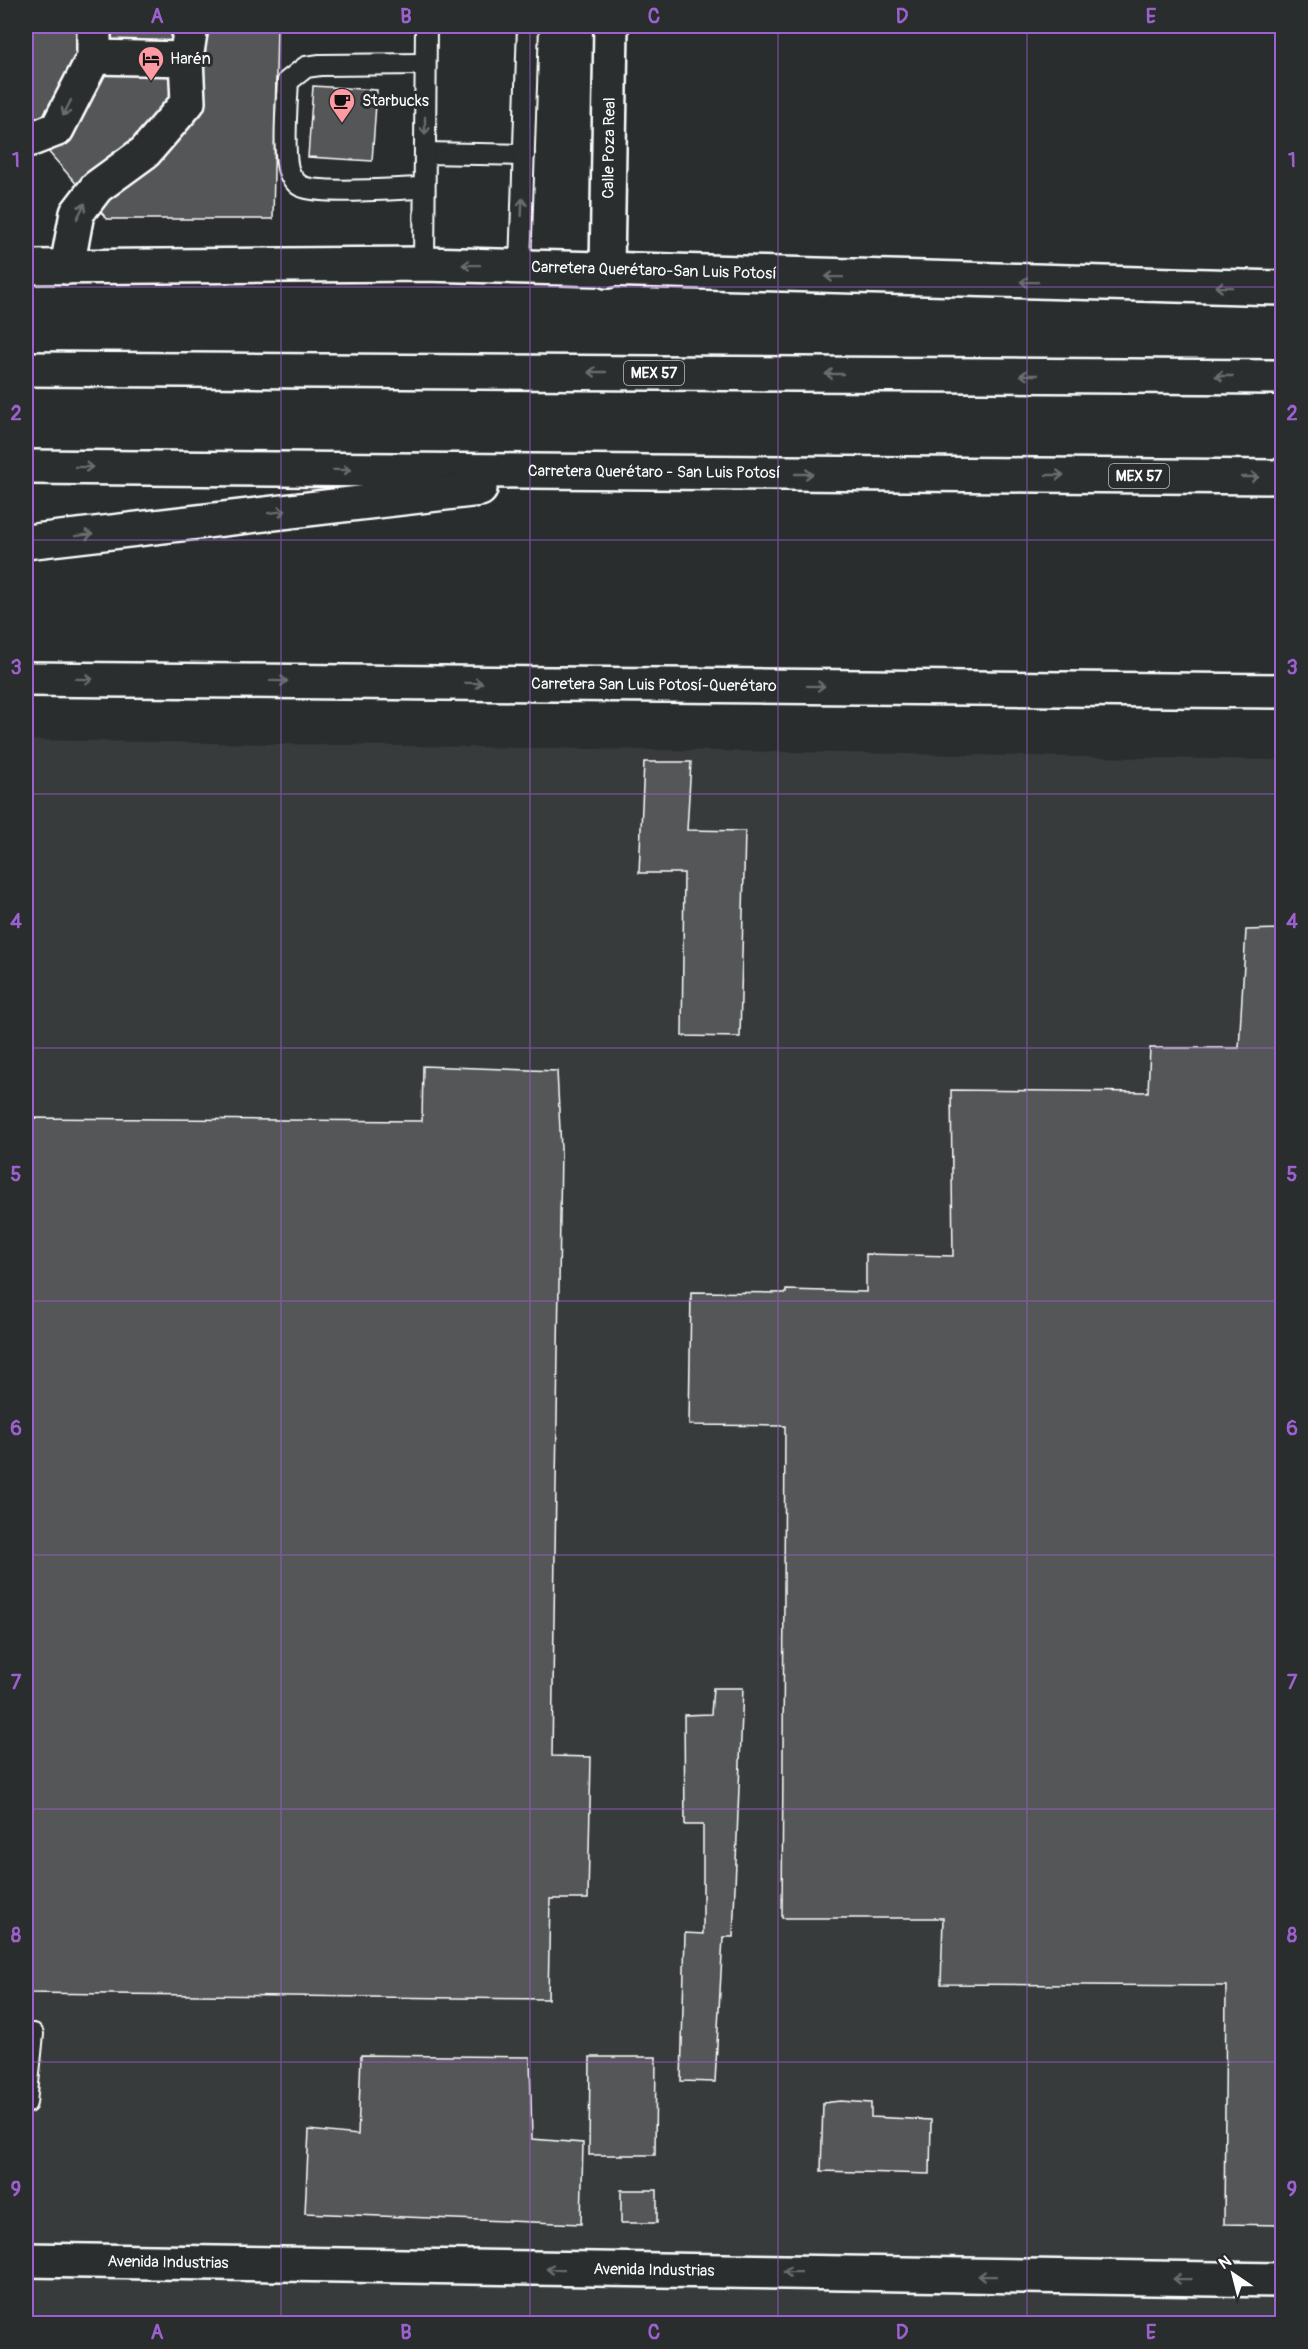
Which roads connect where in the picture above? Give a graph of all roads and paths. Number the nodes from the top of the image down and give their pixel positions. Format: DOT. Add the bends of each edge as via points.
graph roads {
  1 [pos="191,26"];
  2 [pos="426,26"];
  3 [pos="528,26"];
  4 [pos="611,26"];
  5 [pos="94,41"];
  6 [pos="186,59"];
  7 [pos="425,64"];
  8 [pos="26,141"];
  9 [pos="425,153"];
  10 [pos="524,155"];
  11 [pos="424,188"];
  12 [pos="424,264"];
  13 [pos="520,266"];
  14 [pos="26,267"];
  15 [pos="67,267"];
  16 [pos="607,271"];
  17 [pos="1282,288"];
  18 [pos="26,369"];
  19 [pos="1282,377"];
  20 [pos="26,467"];
  21 [pos="620,472"];
  22 [pos="1282,477"];
  23 [pos="26,542"];
  24 [pos="26,679"];
  25 [pos="1282,691"];
  26 [pos="33,2034"];
  27 [pos="26,2103"];
  28 [pos="26,2260"];
  29 [pos="1282,2280"];
  1 -- 6 [label="main road"];
  2 -- 7 [label="lane"];
  3 -- 10 [label="lane"];
  4 -- 16 [label="main road, Calle Poza Real"];
  5 -- 6 [label="main road"];
  5 -- 8 [label="main road, one-way" via="57,129"];
  15 -- 6 [label="main road, one-way" via="77,213 97,186 144,152 188,102"];
  7 -- 9 [label="lane, one-way"];
  7 -- 11 [label="lane" via="306,67 288,81 287,99 287,161 290,174 299,185 317,190"];
  9 -- 10 [label="lane"];
  9 -- 11 [label="lane"];
  13 -- 10 [label="lane, one-way"];
  11 -- 12 [label="lane"];
  13 -- 12 [label="main road, Carretera Querétaro-San Luis Potosí, one-way"];
  12 -- 15 [label="main road, Carretera Querétaro-San Luis Potosí"];
  13 -- 16 [label="main road, Carretera Querétaro-San Luis Potosí"];
  14 -- 15 [label="main road, Carretera Querétaro-San Luis Potosí"];
  17 -- 16 [label="main road, Carretera Querétaro-San Luis Potosí, one-way"];
  19 -- 18 [label="main road, MEX 57, one-way"];
  20 -- 21 [label="main road, Carretera Querétaro - San Luis Potosí / MEX 57, one-way"];
  21 -- 22 [label="main road, Carretera Querétaro - San Luis Potosí / MEX 57, one-way"];
  23 -- 21 [label="main road, one-way"];
  24 -- 25 [label="main road, Carretera San Luis Potosí-Querétaro, one-way"];
  26 -- 27 [label="lane"];
  29 -- 28 [label="main road, Avenida Industrias, one-way"];
}
